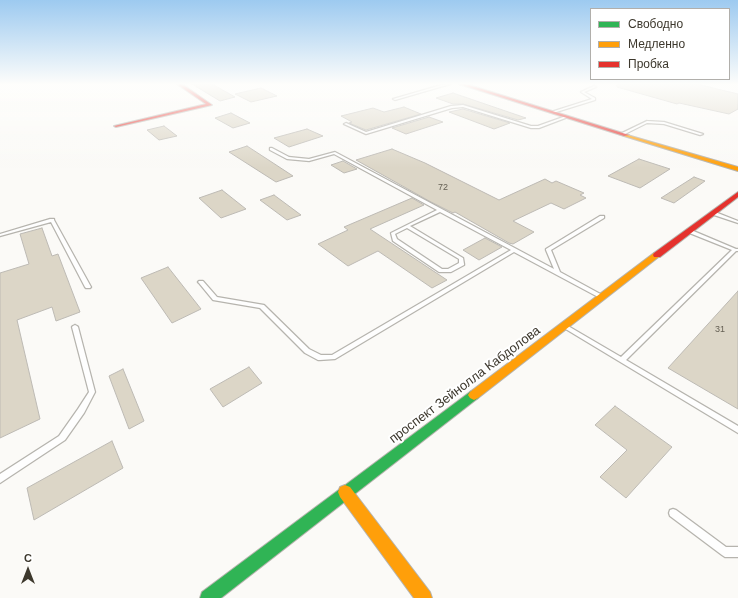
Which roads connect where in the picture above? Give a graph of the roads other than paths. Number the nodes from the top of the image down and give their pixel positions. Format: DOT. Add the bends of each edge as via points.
graph roads {
  1 [pos="179,112"];
  2 [pos="436,112"];
  3 [pos="481,112"];
  4 [pos="552,112"];
  5 [pos="567,116"];
  6 [pos="345,124"];
  7 [pos="116,126"];
  8 [pos="622,134"];
  9 [pos="701,134"];
  10 [pos="271,149"];
  11 [pos="738,169"];
  12 [pos="738,194"];
  13 [pos="440,210"];
  14 [pos="713,212"];
  15 [pos="602,217"];
  16 [pos="738,222"];
  17 [pos="407,226"];
  18 [pos="689,231"];
  19 [pos="0,235"];
  20 [pos="514,250"];
  21 [pos="737,250"];
  22 [pos="558,273"];
  23 [pos="201,282"];
  24 [pos="88,287"];
  25 [pos="602,297"];
  26 [pos="564,325"];
  27 [pos="75,327"];
  28 [pos="622,360"];
  29 [pos="738,430"];
  30 [pos="0,479"];
  31 [pos="345,492"];
  32 [pos="673,513"];
  33 [pos="738,552"];
  34 [pos="208,598"];
  35 [pos="424,598"];
  1 -- 7 [label="street"];
  2 -- 6 [label="lane" via="366,133"];
  3 -- 5 [label="lane" via="531,128"];
  4 -- 5 [label="street"];
  5 -- 8 [label="street"];
  8 -- 9 [label="lane" via="647,122 664,123"];
  8 -- 11 [label="street"];
  10 -- 13 [label="lane" via="288,158 309,160 334,153"];
  12 -- 14 [label="street, проспект Зейнолла Кабдолова"];
  13 -- 17 [label="lane"];
  13 -- 20 [label="lane"];
  14 -- 16 [label="lane"];
  14 -- 18 [label="street, проспект Зейнолла Кабдолова"];
  15 -- 22 [label="lane" via="548,250"];
  17 -- 17 [label="lane" via="393,233 394,240 441,270 449,270 462,264 461,258"];
  18 -- 21 [label="lane"];
  18 -- 25 [label="street, проспект Зейнолла Кабдолова"];
  19 -- 24 [label="lane" via="52,220"];
  20 -- 22 [label="lane"];
  20 -- 23 [label="lane" via="332,357 320,358 306,351 262,306 215,299"];
  21 -- 28 [label="lane"];
  22 -- 25 [label="lane"];
  25 -- 26 [label="street, проспект Зейнолла Кабдолова"];
  26 -- 28 [label="lane"];
  26 -- 31 [label="street, проспект Зейнолла Кабдолова"];
  27 -- 30 [label="lane" via="92,392 62,438"];
  28 -- 29 [label="lane"];
  31 -- 34 [label="street, проспект Зейнолла Кабдолова"];
  31 -- 35 [label="street"];
  32 -- 33 [label="lane" via="725,552"];
}
